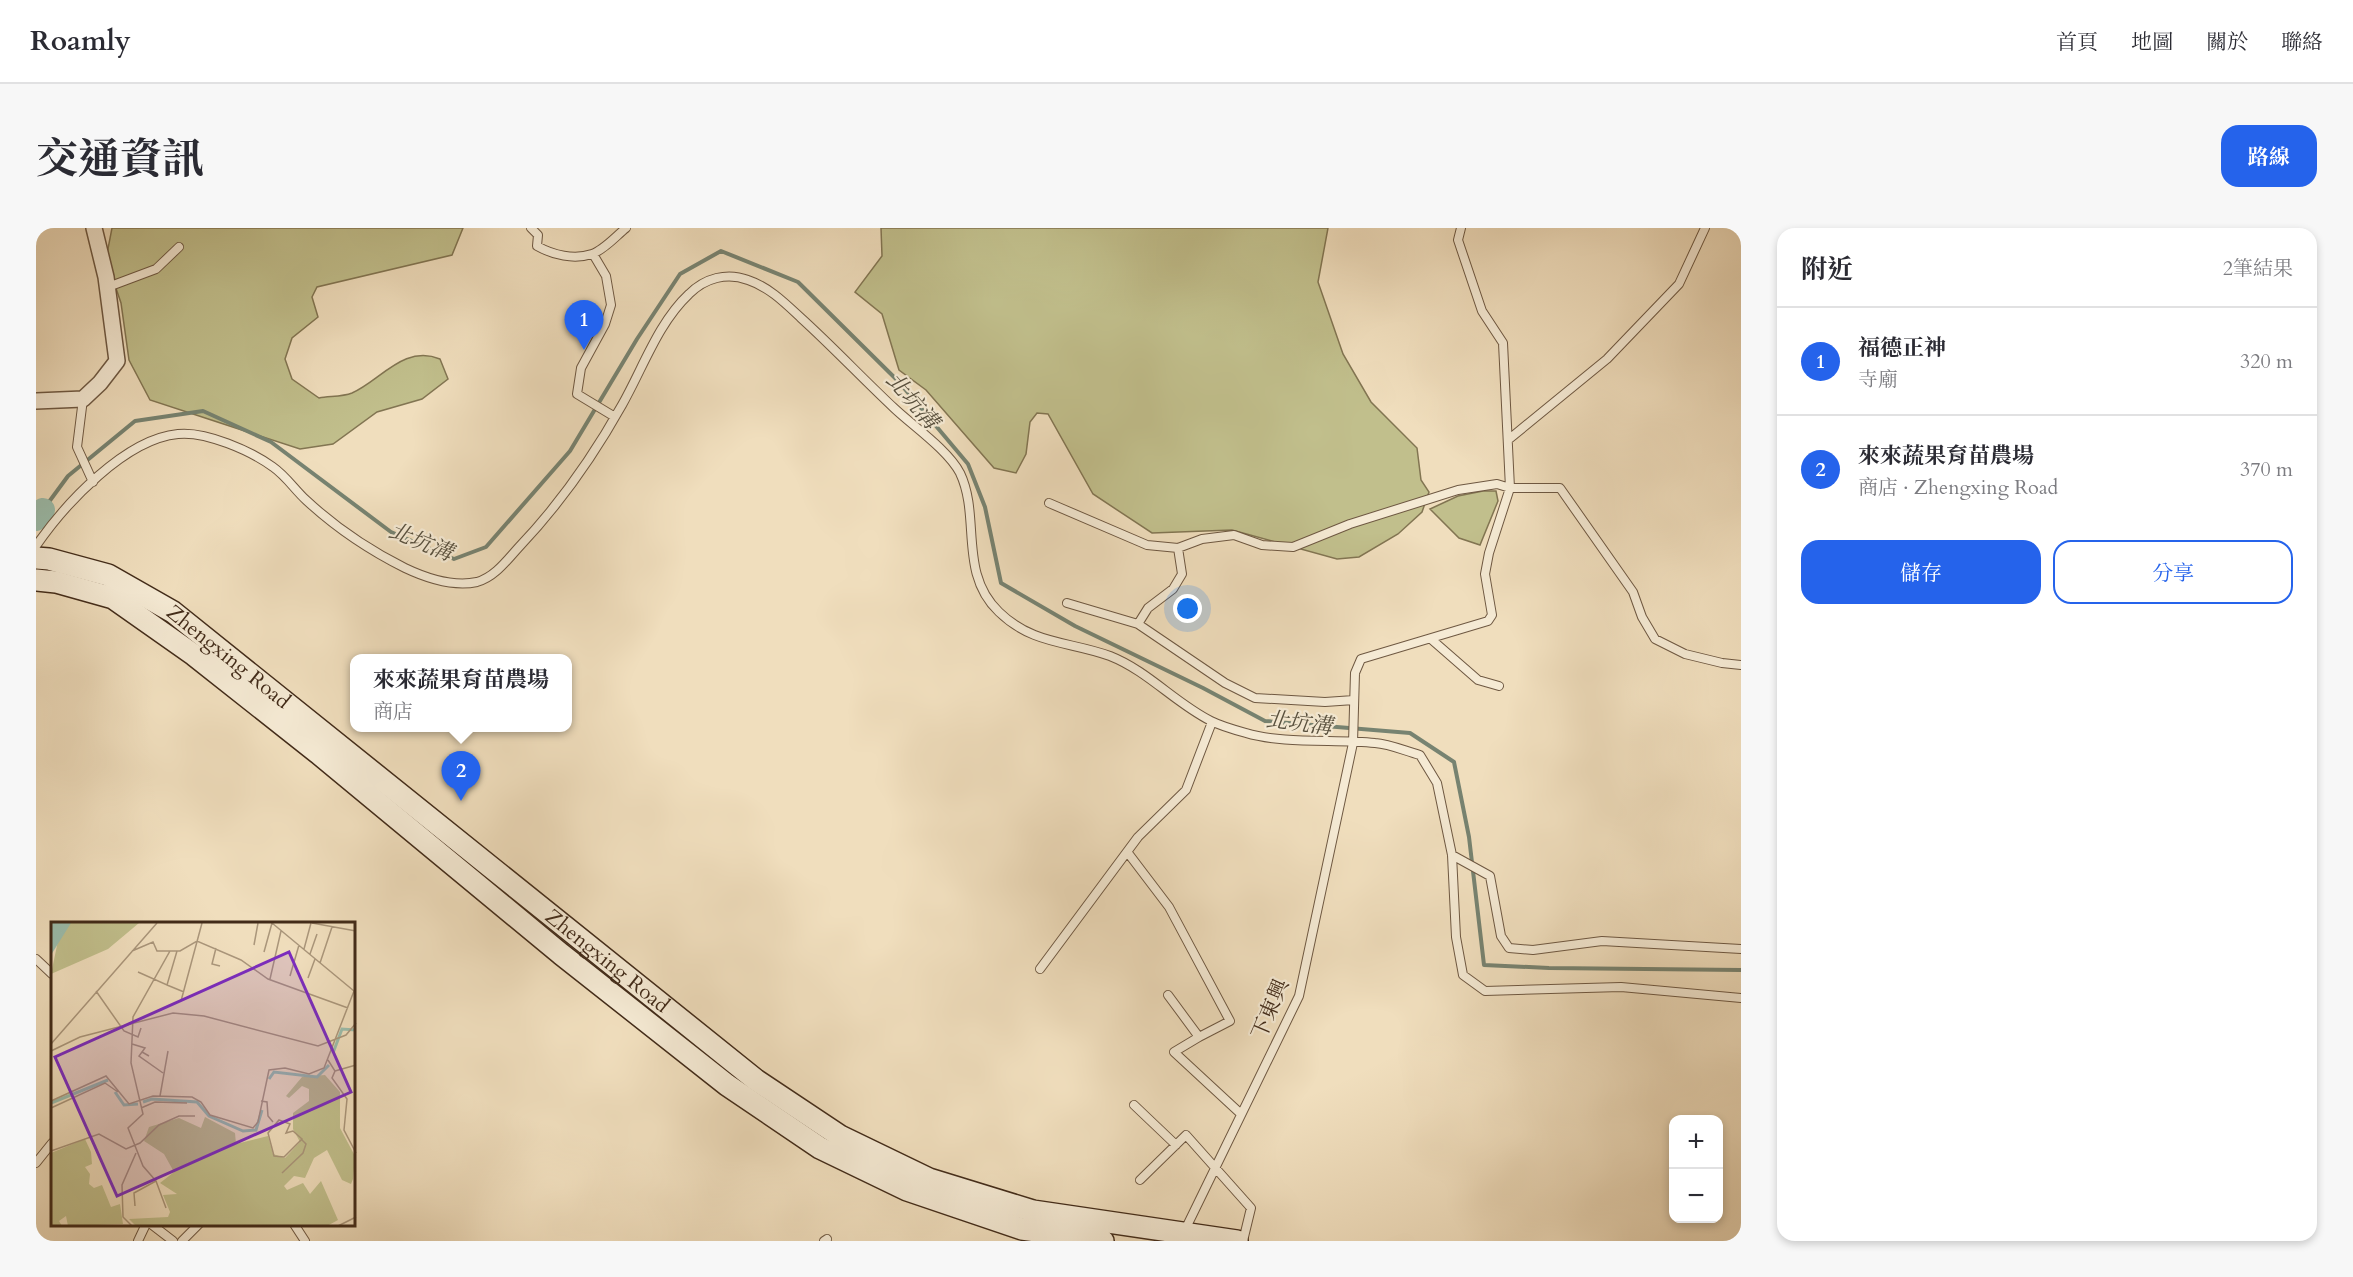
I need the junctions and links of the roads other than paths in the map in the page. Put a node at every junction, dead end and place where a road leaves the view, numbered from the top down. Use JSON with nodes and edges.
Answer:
{"nodes":[{"id":1,"x":94,"y":228,"type":"edge"},
{"id":2,"x":531,"y":228,"type":"edge"},
{"id":3,"x":626,"y":228,"type":"edge"},
{"id":4,"x":1461,"y":228,"type":"edge"},
{"id":5,"x":1705,"y":228,"type":"edge"},
{"id":6,"x":179,"y":247,"type":"dead end"},
{"id":7,"x":593,"y":254,"type":"junction"},
{"id":8,"x":108,"y":287,"type":"junction"},
{"id":9,"x":92,"y":391,"type":"junction"},
{"id":10,"x":36,"y":401,"type":"edge"},
{"id":11,"x":615,"y":416,"type":"junction"},
{"id":12,"x":1508,"y":440,"type":"junction"},
{"id":13,"x":93,"y":482,"type":"junction"},
{"id":14,"x":1510,"y":488,"type":"junction"},
{"id":15,"x":1048,"y":503,"type":"dead end"},
{"id":16,"x":36,"y":546,"type":"edge"},
{"id":17,"x":1178,"y":549,"type":"junction"},
{"id":18,"x":36,"y":558,"type":"edge"},
{"id":19,"x":36,"y":580,"type":"edge"},
{"id":20,"x":1067,"y":603,"type":"dead end"},
{"id":21,"x":1138,"y":624,"type":"junction"},
{"id":22,"x":1431,"y":639,"type":"junction"},
{"id":23,"x":1741,"y":665,"type":"edge"},
{"id":24,"x":1498,"y":686,"type":"dead end"},
{"id":25,"x":1354,"y":700,"type":"junction"},
{"id":26,"x":1212,"y":722,"type":"junction"},
{"id":27,"x":1353,"y":741,"type":"junction"},
{"id":28,"x":1128,"y":853,"type":"junction"},
{"id":29,"x":1452,"y":855,"type":"junction"},
{"id":30,"x":1741,"y":949,"type":"edge"},
{"id":31,"x":36,"y":959,"type":"edge"},
{"id":32,"x":1040,"y":969,"type":"dead end"},
{"id":33,"x":51,"y":973,"type":"edge"},
{"id":34,"x":1168,"y":995,"type":"dead end"},
{"id":35,"x":1741,"y":998,"type":"edge"},
{"id":36,"x":1199,"y":1037,"type":"junction"},
{"id":37,"x":1134,"y":1105,"type":"dead end"},
{"id":38,"x":1241,"y":1114,"type":"junction"},
{"id":39,"x":51,"y":1144,"type":"edge"},
{"id":40,"x":1176,"y":1145,"type":"junction"},
{"id":41,"x":36,"y":1163,"type":"edge"},
{"id":42,"x":1214,"y":1168,"type":"junction"},
{"id":43,"x":1140,"y":1180,"type":"dead end"},
{"id":44,"x":145,"y":1226,"type":"edge"},
{"id":45,"x":154,"y":1226,"type":"edge"},
{"id":46,"x":197,"y":1226,"type":"edge"},
{"id":47,"x":295,"y":1226,"type":"edge"},
{"id":48,"x":1181,"y":1238,"type":"edge"},
{"id":49,"x":138,"y":1241,"type":"edge"},
{"id":50,"x":173,"y":1241,"type":"edge"},
{"id":51,"x":182,"y":1241,"type":"edge"},
{"id":52,"x":304,"y":1241,"type":"edge"},
{"id":53,"x":1104,"y":1241,"type":"edge"},
{"id":54,"x":1237,"y":1241,"type":"edge"},
{"id":55,"x":1243,"y":1241,"type":"edge"}],
"edges":[{"from":1,"to":8,"type":"street"},
{"from":2,"to":7,"type":"lane"},
{"from":3,"to":7,"type":"lane"},
{"from":4,"to":12,"type":"lane"},
{"from":5,"to":12,"type":"lane"},
{"from":6,"to":8,"type":"lane"},
{"from":7,"to":11,"type":"lane"},
{"from":8,"to":9,"type":"street"},
{"from":9,"to":10,"type":"street"},
{"from":9,"to":13,"type":"lane"},
{"from":11,"to":13,"type":"lane"},
{"from":11,"to":26,"type":"lane"},
{"from":12,"to":14,"type":"lane"},
{"from":13,"to":16,"type":"lane"},
{"from":14,"to":17,"type":"lane"},
{"from":14,"to":22,"type":"lane"},
{"from":14,"to":23,"type":"lane"},
{"from":15,"to":17,"type":"lane"},
{"from":17,"to":21,"type":"lane"},
{"from":18,"to":48,"type":"main road","name":"Zhengxing Road"},
{"from":19,"to":53,"type":"main road","name":"Zhengxing Road"},
{"from":20,"to":21,"type":"lane"},
{"from":21,"to":25,"type":"lane"},
{"from":22,"to":24,"type":"lane"},
{"from":22,"to":25,"type":"lane","name":"下東興"},
{"from":25,"to":27,"type":"lane","name":"下東興"},
{"from":26,"to":27,"type":"lane"},
{"from":26,"to":28,"type":"lane"},
{"from":27,"to":29,"type":"lane"},
{"from":27,"to":38,"type":"lane","name":"下東興"},
{"from":28,"to":32,"type":"lane"},
{"from":28,"to":36,"type":"lane"},
{"from":29,"to":30,"type":"lane"},
{"from":29,"to":35,"type":"lane"},
{"from":31,"to":33,"type":"lane"},
{"from":34,"to":36,"type":"lane"},
{"from":36,"to":38,"type":"lane"},
{"from":37,"to":40,"type":"lane"},
{"from":38,"to":42,"type":"lane","name":"下東興"},
{"from":39,"to":41,"type":"lane"},
{"from":40,"to":42,"type":"lane"},
{"from":40,"to":43,"type":"lane"},
{"from":42,"to":48,"type":"lane","name":"下東興"},
{"from":42,"to":55,"type":"lane"},
{"from":44,"to":49,"type":"lane"},
{"from":45,"to":50,"type":"lane"},
{"from":46,"to":51,"type":"lane"},
{"from":47,"to":52,"type":"lane"},
{"from":48,"to":54,"type":"main road","name":"Zhengxing Road"}]}
